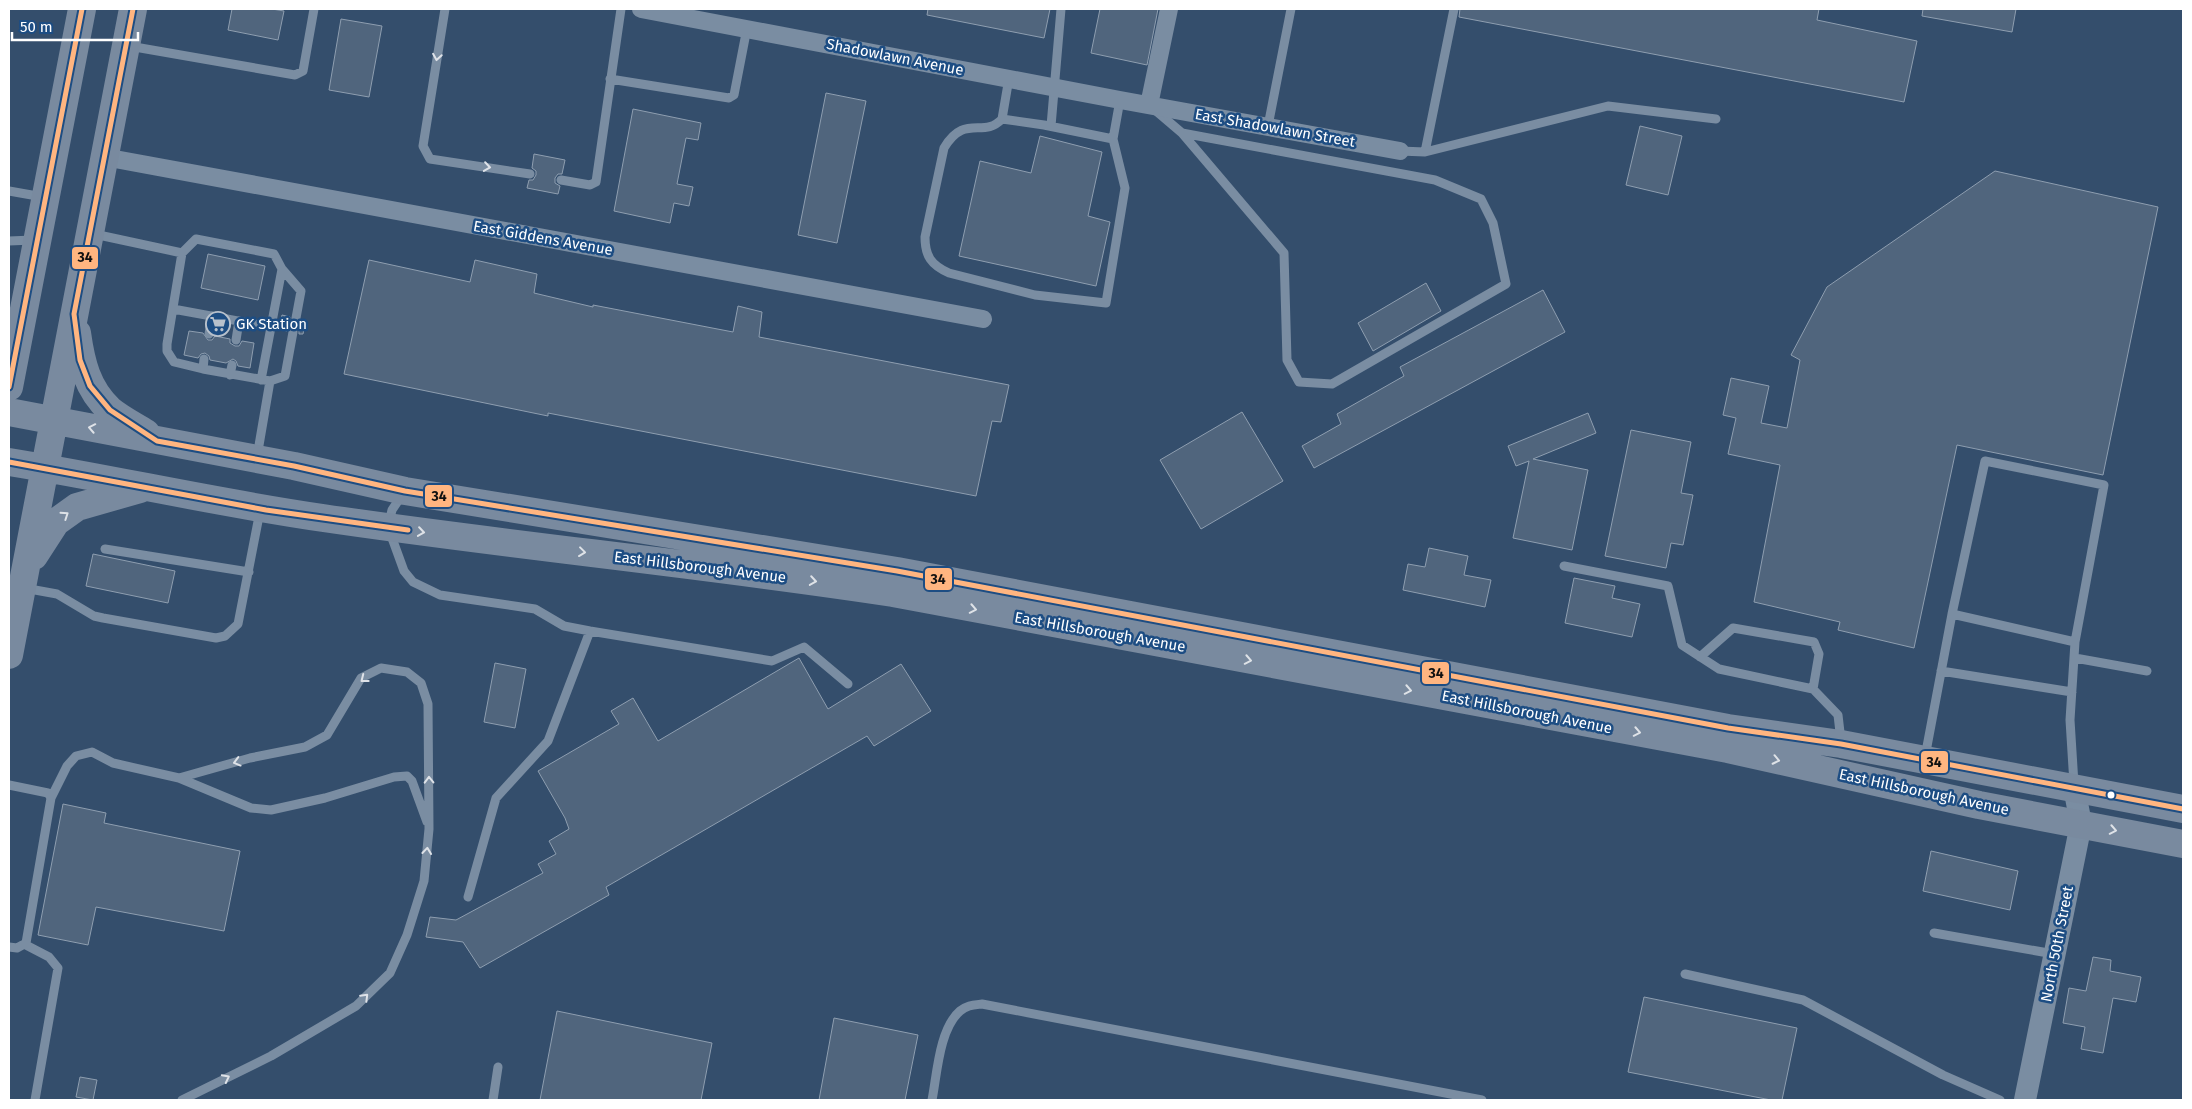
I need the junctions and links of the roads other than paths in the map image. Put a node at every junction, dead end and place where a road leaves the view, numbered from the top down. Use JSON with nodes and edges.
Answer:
{"nodes":[{"id":1,"x":82,"y":9,"type":"edge"},
{"id":2,"x":133,"y":9,"type":"edge"},
{"id":3,"x":314,"y":9,"type":"edge"},
{"id":4,"x":445,"y":9,"type":"edge"},
{"id":5,"x":620,"y":9,"type":"edge"},
{"id":6,"x":641,"y":9,"type":"edge"},
{"id":7,"x":1061,"y":9,"type":"edge"},
{"id":8,"x":1169,"y":9,"type":"edge"},
{"id":9,"x":1291,"y":9,"type":"edge"},
{"id":10,"x":1454,"y":9,"type":"edge"},
{"id":11,"x":747,"y":28,"type":"junction"},
{"id":12,"x":126,"y":45,"type":"junction"},
{"id":13,"x":610,"y":78,"type":"junction"},
{"id":14,"x":1009,"y":78,"type":"junction"},
{"id":15,"x":1055,"y":87,"type":"junction"},
{"id":16,"x":1120,"y":100,"type":"junction"},
{"id":17,"x":1149,"y":105,"type":"junction"},
{"id":18,"x":1002,"y":119,"type":"junction"},
{"id":19,"x":1716,"y":119,"type":"dead end"},
{"id":20,"x":1052,"y":126,"type":"junction"},
{"id":21,"x":1268,"y":126,"type":"junction"},
{"id":22,"x":1182,"y":132,"type":"junction"},
{"id":23,"x":1113,"y":139,"type":"junction"},
{"id":24,"x":1400,"y":150,"type":"joint"},
{"id":25,"x":1425,"y":152,"type":"junction"},
{"id":26,"x":104,"y":157,"type":"junction"},
{"id":27,"x":530,"y":174,"type":"dead end"},
{"id":28,"x":561,"y":180,"type":"dead end"},
{"id":29,"x":9,"y":191,"type":"edge"},
{"id":30,"x":45,"y":198,"type":"junction"},
{"id":31,"x":90,"y":232,"type":"junction"},
{"id":32,"x":37,"y":240,"type":"junction"},
{"id":33,"x":9,"y":241,"type":"edge"},
{"id":34,"x":182,"y":253,"type":"junction"},
{"id":35,"x":282,"y":269,"type":"junction"},
{"id":36,"x":173,"y":308,"type":"junction"},
{"id":37,"x":74,"y":314,"type":"junction"},
{"id":38,"x":18,"y":316,"type":"edge"},
{"id":39,"x":212,"y":316,"type":"junction"},
{"id":40,"x":296,"y":318,"type":"dead end"},
{"id":41,"x":983,"y":319,"type":"dead end"},
{"id":42,"x":239,"y":321,"type":"junction"},
{"id":43,"x":271,"y":327,"type":"junction"},
{"id":44,"x":293,"y":332,"type":"dead end"},
{"id":45,"x":209,"y":334,"type":"dead end"},
{"id":46,"x":236,"y":340,"type":"dead end"},
{"id":47,"x":204,"y":359,"type":"dead end"},
{"id":48,"x":232,"y":365,"type":"dead end"},
{"id":49,"x":203,"y":369,"type":"junction"},
{"id":50,"x":230,"y":375,"type":"junction"},
{"id":51,"x":266,"y":381,"type":"junction"},
{"id":52,"x":9,"y":386,"type":"edge"},
{"id":53,"x":9,"y":412,"type":"edge"},
{"id":54,"x":54,"y":421,"type":"junction"},
{"id":55,"x":158,"y":441,"type":"junction"},
{"id":56,"x":256,"y":459,"type":"junction"},
{"id":57,"x":9,"y":462,"type":"edge"},
{"id":58,"x":45,"y":468,"type":"junction"},
{"id":59,"x":146,"y":487,"type":"junction"},
{"id":60,"x":406,"y":491,"type":"junction"},
{"id":61,"x":261,"y":509,"type":"junction"},
{"id":62,"x":388,"y":528,"type":"junction"},
{"id":63,"x":105,"y":549,"type":"dead end"},
{"id":64,"x":1564,"y":566,"type":"dead end"},
{"id":65,"x":249,"y":572,"type":"junction"},
{"id":66,"x":24,"y":578,"type":"junction"},
{"id":67,"x":1952,"y":614,"type":"junction"},
{"id":68,"x":590,"y":631,"type":"junction"},
{"id":69,"x":2075,"y":642,"type":"junction"},
{"id":70,"x":9,"y":655,"type":"edge"},
{"id":71,"x":1700,"y":657,"type":"junction"},
{"id":72,"x":2075,"y":658,"type":"junction"},
{"id":73,"x":1941,"y":671,"type":"junction"},
{"id":74,"x":2147,"y":671,"type":"dead end"},
{"id":75,"x":848,"y":684,"type":"dead end"},
{"id":76,"x":1813,"y":689,"type":"junction"},
{"id":77,"x":2072,"y":692,"type":"junction"},
{"id":78,"x":1841,"y":744,"type":"junction"},
{"id":79,"x":1924,"y":760,"type":"junction"},
{"id":80,"x":179,"y":778,"type":"junction"},
{"id":81,"x":9,"y":785,"type":"edge"},
{"id":82,"x":2074,"y":787,"type":"junction"},
{"id":83,"x":51,"y":798,"type":"junction"},
{"id":84,"x":2183,"y":809,"type":"edge"},
{"id":85,"x":2081,"y":824,"type":"junction"},
{"id":86,"x":430,"y":829,"type":"junction"},
{"id":87,"x":2183,"y":844,"type":"edge"},
{"id":88,"x":468,"y":897,"type":"dead end"},
{"id":89,"x":1934,"y":934,"type":"dead end"},
{"id":90,"x":24,"y":944,"type":"junction"},
{"id":91,"x":9,"y":947,"type":"edge"},
{"id":92,"x":2055,"y":954,"type":"junction"},
{"id":93,"x":1685,"y":974,"type":"dead end"},
{"id":94,"x":498,"y":1067,"type":"dead end"},
{"id":95,"x":36,"y":1100,"type":"edge"},
{"id":96,"x":182,"y":1100,"type":"edge"},
{"id":97,"x":493,"y":1100,"type":"edge"},
{"id":98,"x":932,"y":1100,"type":"edge"},
{"id":99,"x":1482,"y":1100,"type":"edge"},
{"id":100,"x":2000,"y":1100,"type":"edge"},
{"id":101,"x":2025,"y":1100,"type":"edge"}],
"edges":[{"from":1,"to":30,"type":"main road"},
{"from":2,"to":12,"type":"main road"},
{"from":3,"to":12,"type":"lane"},
{"from":4,"to":27,"type":"lane","one_way":true},
{"from":5,"to":13,"type":"lane"},
{"from":6,"to":11,"type":"street","name":"Shadowlawn Avenue"},
{"from":7,"to":15,"type":"lane"},
{"from":8,"to":17,"type":"street"},
{"from":9,"to":21,"type":"lane"},
{"from":10,"to":25,"type":"lane"},
{"from":11,"to":13,"type":"lane"},
{"from":11,"to":14,"type":"street","name":"Shadowlawn Avenue"},
{"from":12,"to":26,"type":"main road"},
{"from":13,"to":28,"type":"lane"},
{"from":14,"to":15,"type":"street","name":"Shadowlawn Avenue"},
{"from":14,"to":18,"type":"lane"},
{"from":15,"to":16,"type":"street","name":"Shadowlawn Avenue"},
{"from":15,"to":20,"type":"lane"},
{"from":16,"to":17,"type":"street","name":"Shadowlawn Avenue"},
{"from":16,"to":23,"type":"lane"},
{"from":17,"to":21,"type":"street","name":"East Shadowlawn Street"},
{"from":17,"to":22,"type":"lane"},
{"from":18,"to":20,"type":"lane"},
{"from":18,"to":23,"type":"lane"},
{"from":19,"to":25,"type":"lane"},
{"from":20,"to":23,"type":"lane"},
{"from":21,"to":24,"type":"street","name":"East Shadowlawn Street"},
{"from":22,"to":22,"type":"lane"},
{"from":24,"to":25,"type":"lane"},
{"from":26,"to":31,"type":"main road"},
{"from":26,"to":41,"type":"street","name":"East Giddens Avenue"},
{"from":29,"to":30,"type":"lane"},
{"from":30,"to":32,"type":"main road"},
{"from":31,"to":34,"type":"lane"},
{"from":31,"to":37,"type":"main road"},
{"from":32,"to":33,"type":"lane"},
{"from":32,"to":38,"type":"main road"},
{"from":34,"to":35,"type":"lane"},
{"from":34,"to":36,"type":"lane"},
{"from":35,"to":40,"type":"lane"},
{"from":35,"to":43,"type":"lane"},
{"from":36,"to":39,"type":"lane"},
{"from":36,"to":49,"type":"lane"},
{"from":37,"to":54,"type":"main road"},
{"from":37,"to":55,"type":"main road"},
{"from":38,"to":52,"type":"main road"},
{"from":39,"to":42,"type":"lane"},
{"from":39,"to":45,"type":"lane"},
{"from":42,"to":43,"type":"lane"},
{"from":42,"to":46,"type":"lane"},
{"from":43,"to":51,"type":"lane"},
{"from":44,"to":51,"type":"lane"},
{"from":47,"to":49,"type":"lane"},
{"from":48,"to":50,"type":"lane"},
{"from":49,"to":50,"type":"lane"},
{"from":50,"to":51,"type":"lane"},
{"from":51,"to":56,"type":"lane"},
{"from":53,"to":54,"type":"main road","name":"East Hillsborough Avenue"},
{"from":55,"to":54,"type":"main road","name":"East Hillsborough Avenue","one_way":true},
{"from":54,"to":58,"type":"main road"},
{"from":55,"to":56,"type":"main road","name":"East Hillsborough Avenue"},
{"from":56,"to":60,"type":"main road","name":"East Hillsborough Avenue"},
{"from":57,"to":58,"type":"main road","name":"East Hillsborough Avenue"},
{"from":58,"to":59,"type":"main road","name":"East Hillsborough Avenue"},
{"from":58,"to":66,"type":"main road"},
{"from":59,"to":61,"type":"main road","name":"East Hillsborough Avenue"},
{"from":66,"to":59,"type":"main road","one_way":true},
{"from":60,"to":62,"type":"lane"},
{"from":60,"to":78,"type":"main road","name":"East Hillsborough Avenue"},
{"from":61,"to":62,"type":"main road","name":"East Hillsborough Avenue"},
{"from":61,"to":65,"type":"lane"},
{"from":62,"to":68,"type":"lane"},
{"from":62,"to":85,"type":"main road","name":"East Hillsborough Avenue","one_way":true},
{"from":63,"to":65,"type":"lane"},
{"from":64,"to":71,"type":"lane"},
{"from":65,"to":66,"type":"lane"},
{"from":66,"to":70,"type":"main road"},
{"from":67,"to":69,"type":"lane"},
{"from":67,"to":69,"type":"lane"},
{"from":67,"to":73,"type":"lane"},
{"from":68,"to":75,"type":"lane"},
{"from":68,"to":88,"type":"lane"},
{"from":69,"to":72,"type":"lane"},
{"from":71,"to":76,"type":"lane"},
{"from":71,"to":76,"type":"lane"},
{"from":72,"to":74,"type":"lane"},
{"from":72,"to":77,"type":"lane"},
{"from":73,"to":77,"type":"lane"},
{"from":73,"to":79,"type":"lane"},
{"from":76,"to":78,"type":"lane"},
{"from":77,"to":82,"type":"lane"},
{"from":78,"to":79,"type":"main road","name":"East Hillsborough Avenue"},
{"from":79,"to":82,"type":"main road","name":"East Hillsborough Avenue"},
{"from":80,"to":83,"type":"lane"},
{"from":80,"to":86,"type":"lane"},
{"from":86,"to":80,"type":"lane","one_way":true},
{"from":81,"to":83,"type":"lane"},
{"from":82,"to":84,"type":"main road","name":"East Hillsborough Avenue"},
{"from":82,"to":85,"type":"street","name":"North 50th Street"},
{"from":83,"to":90,"type":"lane"},
{"from":85,"to":87,"type":"main road","name":"East Hillsborough Avenue","one_way":true},
{"from":85,"to":92,"type":"street","name":"North 50th Street"},
{"from":96,"to":86,"type":"lane","one_way":true},
{"from":89,"to":92,"type":"lane"},
{"from":90,"to":91,"type":"lane"},
{"from":90,"to":95,"type":"lane"},
{"from":92,"to":101,"type":"street","name":"North 50th Street"},
{"from":93,"to":100,"type":"lane"},
{"from":94,"to":97,"type":"lane"},
{"from":98,"to":99,"type":"lane"}]}
